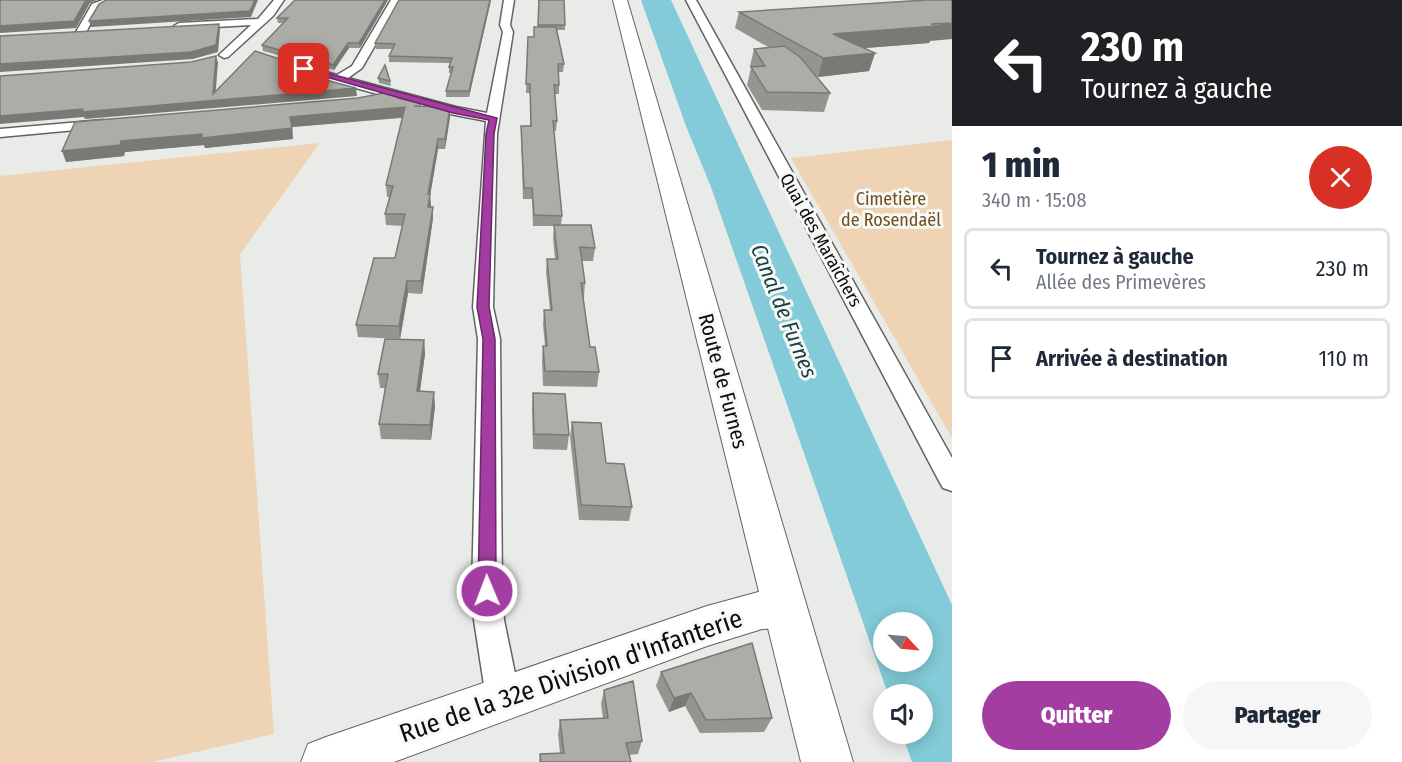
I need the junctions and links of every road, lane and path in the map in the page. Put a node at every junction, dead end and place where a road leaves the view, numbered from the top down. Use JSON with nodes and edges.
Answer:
{"nodes":[{"id":1,"x":111,"y":0,"type":"edge"},
{"id":2,"x":279,"y":0,"type":"edge"},
{"id":3,"x":396,"y":0,"type":"edge"},
{"id":4,"x":509,"y":0,"type":"edge"},
{"id":5,"x":620,"y":0,"type":"edge"},
{"id":6,"x":691,"y":0,"type":"edge"},
{"id":7,"x":262,"y":22,"type":"junction"},
{"id":8,"x":171,"y":27,"type":"edge"},
{"id":9,"x":69,"y":33,"type":"edge"},
{"id":10,"x":248,"y":36,"type":"junction"},
{"id":11,"x":282,"y":63,"type":"edge"},
{"id":12,"x":338,"y":79,"type":"junction"},
{"id":13,"x":393,"y":94,"type":"junction"},
{"id":14,"x":370,"y":101,"type":"edge"},
{"id":15,"x":493,"y":118,"type":"junction"},
{"id":16,"x":120,"y":123,"type":"edge"},
{"id":17,"x":0,"y":132,"type":"edge"},
{"id":18,"x":952,"y":481,"type":"edge"},
{"id":19,"x":785,"y":609,"type":"junction"},
{"id":20,"x":503,"y":698,"type":"junction"},
{"id":21,"x":326,"y":762,"type":"edge"},
{"id":22,"x":827,"y":762,"type":"edge"}],
"edges":[{"from":1,"to":9,"type":"street"},
{"from":2,"to":7,"type":"street"},
{"from":3,"to":12,"type":"street"},
{"from":4,"to":15,"type":"street"},
{"from":5,"to":19,"type":"main road","name":"Route de Furnes"},
{"from":6,"to":18,"type":"street","name":"Quai des Maraîchers"},
{"from":7,"to":8,"type":"street"},
{"from":7,"to":10,"type":"street"},
{"from":10,"to":10,"type":"street"},
{"from":11,"to":12,"type":"street"},
{"from":12,"to":13,"type":"street"},
{"from":13,"to":14,"type":"street"},
{"from":13,"to":15,"type":"street"},
{"from":15,"to":20,"type":"street"},
{"from":16,"to":17,"type":"street"},
{"from":19,"to":20,"type":"main road","name":"Rue de la 32e Division d'Infanterie"},
{"from":19,"to":22,"type":"main road","name":"Route de Furnes"},
{"from":20,"to":21,"type":"main road","name":"Rue de la 32e Division d'Infanterie"}]}
